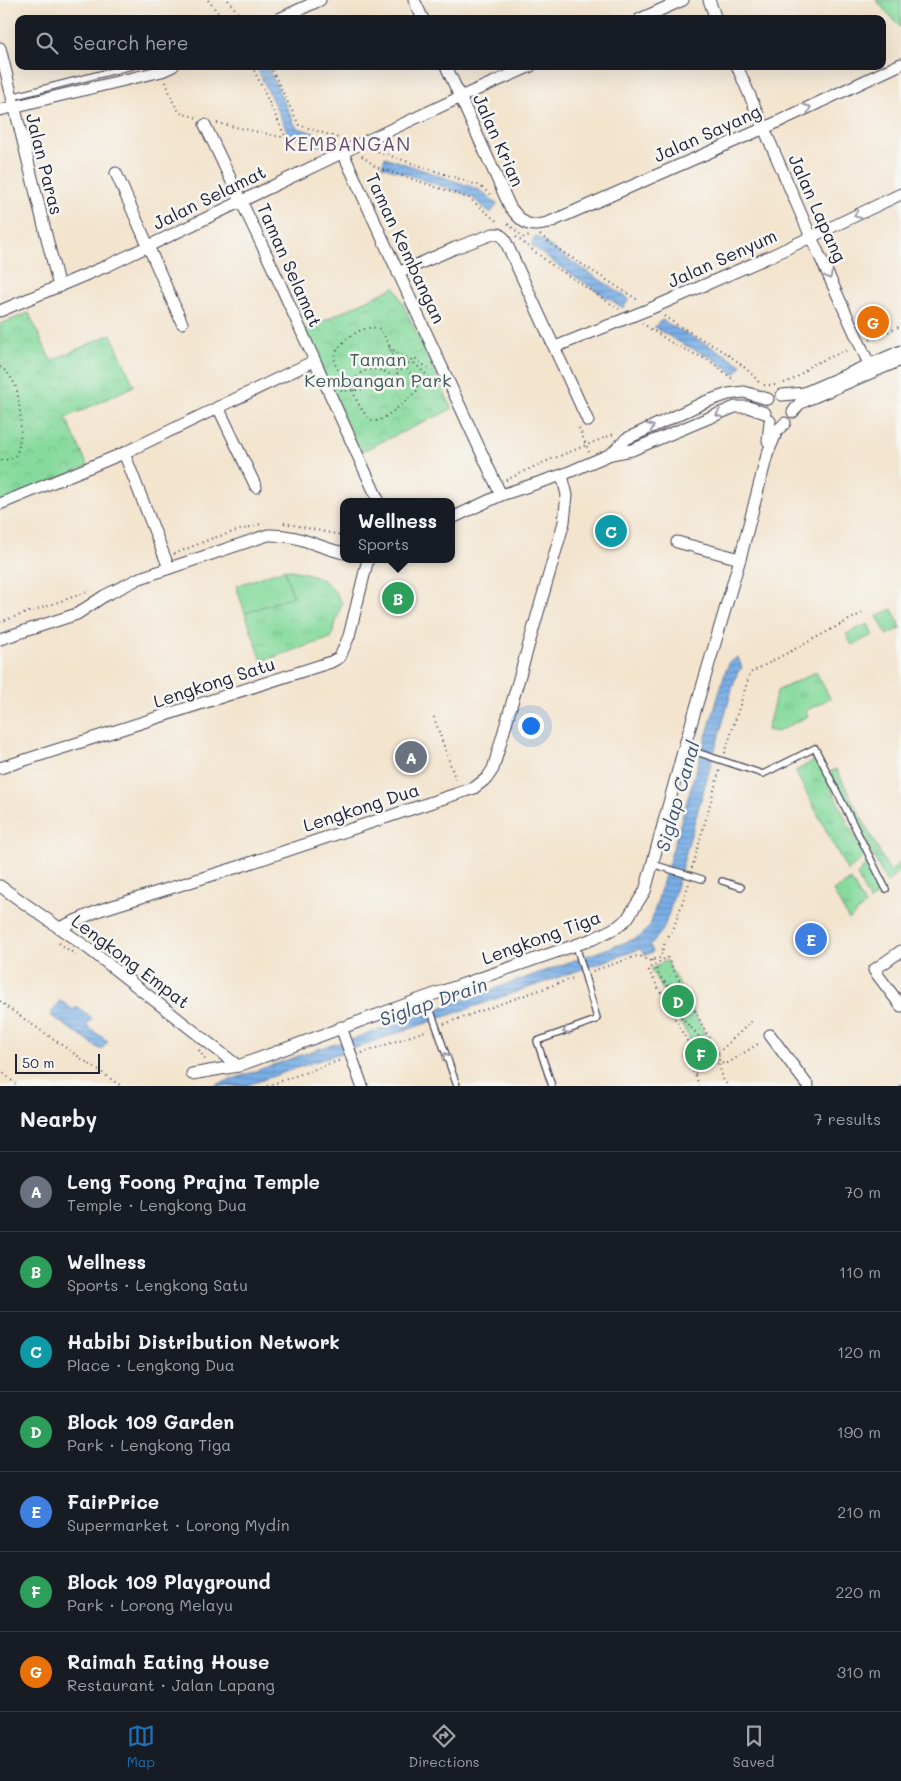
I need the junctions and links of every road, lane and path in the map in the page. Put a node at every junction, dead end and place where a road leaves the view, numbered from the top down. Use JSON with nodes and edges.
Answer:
{"nodes":[{"id":1,"x":208,"y":0,"type":"edge"},
{"id":2,"x":228,"y":0,"type":"edge"},
{"id":3,"x":320,"y":0,"type":"edge"},
{"id":4,"x":414,"y":0,"type":"edge"},
{"id":5,"x":683,"y":0,"type":"edge"},
{"id":6,"x":708,"y":0,"type":"edge"},
{"id":7,"x":220,"y":15,"type":"edge"},
{"id":8,"x":240,"y":15,"type":"edge"},
{"id":9,"x":288,"y":15,"type":"edge"},
{"id":10,"x":421,"y":15,"type":"edge"},
{"id":11,"x":649,"y":15,"type":"edge"},
{"id":12,"x":714,"y":15,"type":"edge"},
{"id":13,"x":0,"y":48,"type":"edge"},
{"id":14,"x":901,"y":64,"type":"edge"},
{"id":15,"x":119,"y":70,"type":"edge"},
{"id":16,"x":156,"y":70,"type":"edge"},
{"id":17,"x":254,"y":70,"type":"edge"},
{"id":18,"x":448,"y":70,"type":"edge"},
{"id":19,"x":522,"y":70,"type":"edge"},
{"id":20,"x":739,"y":70,"type":"edge"},
{"id":21,"x":168,"y":87,"type":"dead end"},
{"id":22,"x":460,"y":97,"type":"junction"},
{"id":23,"x":12,"y":102,"type":"junction"},
{"id":24,"x":0,"y":110,"type":"edge"},
{"id":25,"x":207,"y":122,"type":"junction"},
{"id":26,"x":764,"y":128,"type":"junction"},
{"id":27,"x":286,"y":138,"type":"junction"},
{"id":28,"x":358,"y":145,"type":"junction"},
{"id":29,"x":322,"y":150,"type":"dead end"},
{"id":30,"x":343,"y":152,"type":"junction"},
{"id":31,"x":116,"y":173,"type":"dead end"},
{"id":32,"x":901,"y":194,"type":"edge"},
{"id":33,"x":494,"y":198,"type":"dead end"},
{"id":34,"x":242,"y":201,"type":"junction"},
{"id":35,"x":506,"y":218,"type":"dead end"},
{"id":36,"x":525,"y":224,"type":"joint"},
{"id":37,"x":812,"y":237,"type":"junction"},
{"id":38,"x":524,"y":238,"type":"dead end"},
{"id":39,"x":148,"y":246,"type":"junction"},
{"id":40,"x":398,"y":273,"type":"junction"},
{"id":41,"x":59,"y":287,"type":"junction"},
{"id":42,"x":0,"y":311,"type":"edge"},
{"id":43,"x":182,"y":323,"type":"dead end"},
{"id":44,"x":901,"y":326,"type":"edge"},
{"id":45,"x":860,"y":344,"type":"junction"},
{"id":46,"x":390,"y":347,"type":"junction"},
{"id":47,"x":555,"y":347,"type":"junction"},
{"id":48,"x":901,"y":351,"type":"edge"},
{"id":49,"x":411,"y":360,"type":"junction"},
{"id":50,"x":901,"y":360,"type":"edge"},
{"id":51,"x":314,"y":361,"type":"junction"},
{"id":52,"x":869,"y":364,"type":"junction"},
{"id":53,"x":404,"y":366,"type":"junction"},
{"id":54,"x":0,"y":367,"type":"edge"},
{"id":55,"x":432,"y":372,"type":"dead end"},
{"id":56,"x":398,"y":373,"type":"junction"},
{"id":57,"x":393,"y":378,"type":"junction"},
{"id":58,"x":796,"y":378,"type":"dead end"},
{"id":59,"x":736,"y":382,"type":"dead end"},
{"id":60,"x":353,"y":383,"type":"junction"},
{"id":61,"x":727,"y":384,"type":"dead end"},
{"id":62,"x":441,"y":388,"type":"dead end"},
{"id":63,"x":354,"y":391,"type":"junction"},
{"id":64,"x":328,"y":392,"type":"junction"},
{"id":65,"x":782,"y":395,"type":"junction"},
{"id":66,"x":768,"y":399,"type":"junction"},
{"id":67,"x":218,"y":407,"type":"junction"},
{"id":68,"x":793,"y":412,"type":"junction"},
{"id":69,"x":767,"y":417,"type":"junction"},
{"id":70,"x":588,"y":418,"type":"joint"},
{"id":71,"x":785,"y":423,"type":"junction"},
{"id":72,"x":619,"y":432,"type":"dead end"},
{"id":73,"x":586,"y":445,"type":"junction"},
{"id":74,"x":124,"y":453,"type":"junction"},
{"id":75,"x":611,"y":454,"type":"junction"},
{"id":76,"x":767,"y":455,"type":"junction"},
{"id":77,"x":0,"y":460,"type":"edge"},
{"id":78,"x":594,"y":462,"type":"junction"},
{"id":79,"x":562,"y":475,"type":"junction"},
{"id":80,"x":256,"y":487,"type":"dead end"},
{"id":81,"x":499,"y":490,"type":"junction"},
{"id":82,"x":377,"y":498,"type":"edge"},
{"id":83,"x":0,"y":504,"type":"edge"},
{"id":84,"x":455,"y":516,"type":"edge"},
{"id":85,"x":677,"y":542,"type":"dead end"},
{"id":86,"x":340,"y":552,"type":"edge"},
{"id":87,"x":740,"y":559,"type":"junction"},
{"id":88,"x":367,"y":563,"type":"edge"},
{"id":89,"x":169,"y":568,"type":"junction"},
{"id":90,"x":862,"y":613,"type":"dead end"},
{"id":91,"x":0,"y":639,"type":"edge"},
{"id":92,"x":434,"y":717,"type":"dead end"},
{"id":93,"x":684,"y":748,"type":"junction"},
{"id":94,"x":721,"y":759,"type":"junction"},
{"id":95,"x":0,"y":768,"type":"edge"},
{"id":96,"x":460,"y":793,"type":"junction"},
{"id":97,"x":658,"y":866,"type":"junction"},
{"id":98,"x":690,"y":876,"type":"junction"},
{"id":99,"x":702,"y":879,"type":"dead end"},
{"id":100,"x":722,"y":881,"type":"dead end"},
{"id":101,"x":0,"y":886,"type":"edge"},
{"id":102,"x":741,"y":887,"type":"dead end"},
{"id":103,"x":886,"y":889,"type":"dead end"},
{"id":104,"x":59,"y":928,"type":"junction"},
{"id":105,"x":578,"y":950,"type":"junction"},
{"id":106,"x":901,"y":951,"type":"edge"},
{"id":107,"x":652,"y":960,"type":"junction"},
{"id":108,"x":654,"y":964,"type":"junction"},
{"id":109,"x":584,"y":972,"type":"junction"},
{"id":110,"x":426,"y":997,"type":"junction"},
{"id":111,"x":0,"y":1001,"type":"edge"},
{"id":112,"x":901,"y":1006,"type":"edge"},
{"id":113,"x":754,"y":1019,"type":"dead end"},
{"id":114,"x":436,"y":1024,"type":"junction"},
{"id":115,"x":341,"y":1028,"type":"junction"},
{"id":116,"x":767,"y":1038,"type":"joint"},
{"id":117,"x":710,"y":1040,"type":"junction"},
{"id":118,"x":703,"y":1044,"type":"junction"},
{"id":119,"x":692,"y":1050,"type":"junction"},
{"id":120,"x":718,"y":1053,"type":"junction"},
{"id":121,"x":352,"y":1056,"type":"junction"},
{"id":122,"x":719,"y":1063,"type":"junction"},
{"id":123,"x":238,"y":1066,"type":"junction"},
{"id":124,"x":0,"y":1070,"type":"edge"},
{"id":125,"x":192,"y":1074,"type":"dead end"},
{"id":126,"x":695,"y":1074,"type":"junction"},
{"id":127,"x":18,"y":1086,"type":"edge"},
{"id":128,"x":121,"y":1086,"type":"edge"},
{"id":129,"x":267,"y":1086,"type":"edge"},
{"id":130,"x":362,"y":1086,"type":"edge"},
{"id":131,"x":457,"y":1086,"type":"edge"},
{"id":132,"x":552,"y":1086,"type":"edge"},
{"id":133,"x":699,"y":1086,"type":"edge"},
{"id":134,"x":728,"y":1086,"type":"edge"},
{"id":135,"x":808,"y":1086,"type":"edge"}],
"edges":[{"from":1,"to":7,"type":"path"},
{"from":2,"to":8,"type":"path"},
{"from":3,"to":9,"type":"street"},
{"from":4,"to":10,"type":"street"},
{"from":5,"to":11,"type":"street"},
{"from":6,"to":12,"type":"street"},
{"from":13,"to":23,"type":"street","name":"Jalan Paras"},
{"from":26,"to":14,"type":"street","name":"Jalan Sayang","one_way":true},
{"from":15,"to":23,"type":"lane"},
{"from":16,"to":23,"type":"street"},
{"from":17,"to":27,"type":"path"},
{"from":18,"to":22,"type":"street","name":"Jalan Krian"},
{"from":19,"to":22,"type":"street","name":"Jalan Selamat"},
{"from":20,"to":26,"type":"street","name":"Jalan Lapang"},
{"from":21,"to":25,"type":"path"},
{"from":22,"to":28,"type":"street","name":"Jalan Selamat"},
{"from":22,"to":36,"type":"street","name":"Jalan Krian"},
{"from":23,"to":24,"type":"street"},
{"from":23,"to":41,"type":"street","name":"Jalan Paras"},
{"from":25,"to":27,"type":"path"},
{"from":25,"to":34,"type":"street","name":"Taman Selamat"},
{"from":26,"to":36,"type":"street","name":"Jalan Sayang"},
{"from":26,"to":37,"type":"street","name":"Jalan Lapang"},
{"from":27,"to":29,"type":"path"},
{"from":28,"to":30,"type":"street","name":"Jalan Selamat"},
{"from":28,"to":33,"type":"path"},
{"from":30,"to":34,"type":"street","name":"Jalan Selamat"},
{"from":30,"to":40,"type":"street","name":"Taman Kembangan"},
{"from":31,"to":39,"type":"street","name":"Jalan Selamat"},
{"from":32,"to":37,"type":"street","name":"Jalan Senyum","one_way":true},
{"from":34,"to":39,"type":"street","name":"Jalan Selamat"},
{"from":34,"to":51,"type":"street","name":"Taman Selamat"},
{"from":35,"to":38,"type":"path"},
{"from":37,"to":45,"type":"street","name":"Jalan Lapang","one_way":true},
{"from":37,"to":47,"type":"street","name":"Jalan Senyum"},
{"from":39,"to":41,"type":"street","name":"Jalan Selamat"},
{"from":39,"to":43,"type":"street","name":"Jalan Selamat"},
{"from":40,"to":47,"type":"street"},
{"from":40,"to":81,"type":"street","name":"Taman Kembangan"},
{"from":41,"to":42,"type":"street","name":"Jalan Selamat"},
{"from":44,"to":45,"type":"path"},
{"from":45,"to":52,"type":"street","name":"Jalan Lapang"},
{"from":45,"to":58,"type":"path"},
{"from":46,"to":49,"type":"path"},
{"from":46,"to":56,"type":"path"},
{"from":46,"to":60,"type":"path"},
{"from":47,"to":70,"type":"street"},
{"from":48,"to":52,"type":"street"},
{"from":49,"to":53,"type":"path"},
{"from":49,"to":55,"type":"path"},
{"from":49,"to":62,"type":"path"},
{"from":50,"to":68,"type":"street"},
{"from":51,"to":64,"type":"street","name":"Taman Selamat"},
{"from":51,"to":67,"type":"street"},
{"from":52,"to":65,"type":"street"},
{"from":53,"to":56,"type":"path"},
{"from":53,"to":63,"type":"path"},
{"from":54,"to":77,"type":"path"},
{"from":56,"to":57,"type":"path"},
{"from":57,"to":60,"type":"path"},
{"from":57,"to":63,"type":"path"},
{"from":59,"to":61,"type":"path"},
{"from":60,"to":63,"type":"path"},
{"from":63,"to":64,"type":"path"},
{"from":64,"to":82,"type":"street","name":"Taman Selamat"},
{"from":65,"to":66,"type":"street"},
{"from":65,"to":68,"type":"street"},
{"from":66,"to":69,"type":"street"},
{"from":75,"to":66,"type":"street","one_way":true},
{"from":67,"to":74,"type":"street"},
{"from":67,"to":80,"type":"street"},
{"from":68,"to":71,"type":"street"},
{"from":69,"to":71,"type":"street"},
{"from":69,"to":75,"type":"street","one_way":true},
{"from":69,"to":76,"type":"street","name":"Lengkong Tiga"},
{"from":70,"to":73,"type":"path"},
{"from":71,"to":76,"type":"street","name":"Lengkong Tiga"},
{"from":72,"to":73,"type":"path"},
{"from":73,"to":78,"type":"path"},
{"from":73,"to":81,"type":"path"},
{"from":74,"to":83,"type":"street"},
{"from":74,"to":89,"type":"street"},
{"from":75,"to":78,"type":"street"},
{"from":76,"to":87,"type":"street","name":"Lengkong Tiga"},
{"from":78,"to":79,"type":"street"},
{"from":79,"to":81,"type":"street"},
{"from":79,"to":96,"type":"street","name":"Lengkong Dua"},
{"from":81,"to":84,"type":"street"},
{"from":85,"to":87,"type":"street"},
{"from":86,"to":89,"type":"street"},
{"from":87,"to":93,"type":"street","name":"Lengkong Tiga"},
{"from":88,"to":95,"type":"street","name":"Lengkong Satu"},
{"from":89,"to":91,"type":"street"},
{"from":90,"to":94,"type":"path"},
{"from":92,"to":96,"type":"path"},
{"from":93,"to":94,"type":"lane"},
{"from":93,"to":97,"type":"street","name":"Lengkong Tiga"},
{"from":94,"to":98,"type":"path"},
{"from":94,"to":103,"type":"lane"},
{"from":96,"to":104,"type":"street","name":"Lengkong Dua"},
{"from":97,"to":98,"type":"lane"},
{"from":97,"to":105,"type":"street","name":"Lengkong Tiga"},
{"from":98,"to":99,"type":"lane"},
{"from":98,"to":107,"type":"path"},
{"from":100,"to":102,"type":"lane"},
{"from":101,"to":104,"type":"street","name":"Lengkong Empat"},
{"from":104,"to":123,"type":"street","name":"Lengkong Empat"},
{"from":105,"to":109,"type":"lane"},
{"from":105,"to":110,"type":"street","name":"Lengkong Tiga"},
{"from":106,"to":112,"type":"street"},
{"from":107,"to":108,"type":"path"},
{"from":107,"to":109,"type":"path"},
{"from":108,"to":117,"type":"path"},
{"from":108,"to":118,"type":"path"},
{"from":108,"to":119,"type":"path"},
{"from":109,"to":114,"type":"path"},
{"from":109,"to":132,"type":"lane","one_way":true},
{"from":110,"to":114,"type":"lane"},
{"from":110,"to":115,"type":"street","name":"Lengkong Tiga"},
{"from":111,"to":128,"type":"path"},
{"from":113,"to":120,"type":"path"},
{"from":114,"to":121,"type":"path"},
{"from":131,"to":114,"type":"lane","one_way":true},
{"from":115,"to":121,"type":"street"},
{"from":115,"to":123,"type":"street","name":"Lengkong Tiga"},
{"from":116,"to":122,"type":"path"},
{"from":116,"to":135,"type":"street"},
{"from":117,"to":118,"type":"path"},
{"from":117,"to":120,"type":"path"},
{"from":118,"to":119,"type":"path"},
{"from":119,"to":126,"type":"path"},
{"from":120,"to":122,"type":"path"},
{"from":121,"to":129,"type":"path"},
{"from":121,"to":130,"type":"street"},
{"from":122,"to":126,"type":"path"},
{"from":122,"to":134,"type":"path"},
{"from":123,"to":125,"type":"street","name":"Lengkong Tiga"},
{"from":124,"to":127,"type":"path"},
{"from":126,"to":133,"type":"path"}]}
